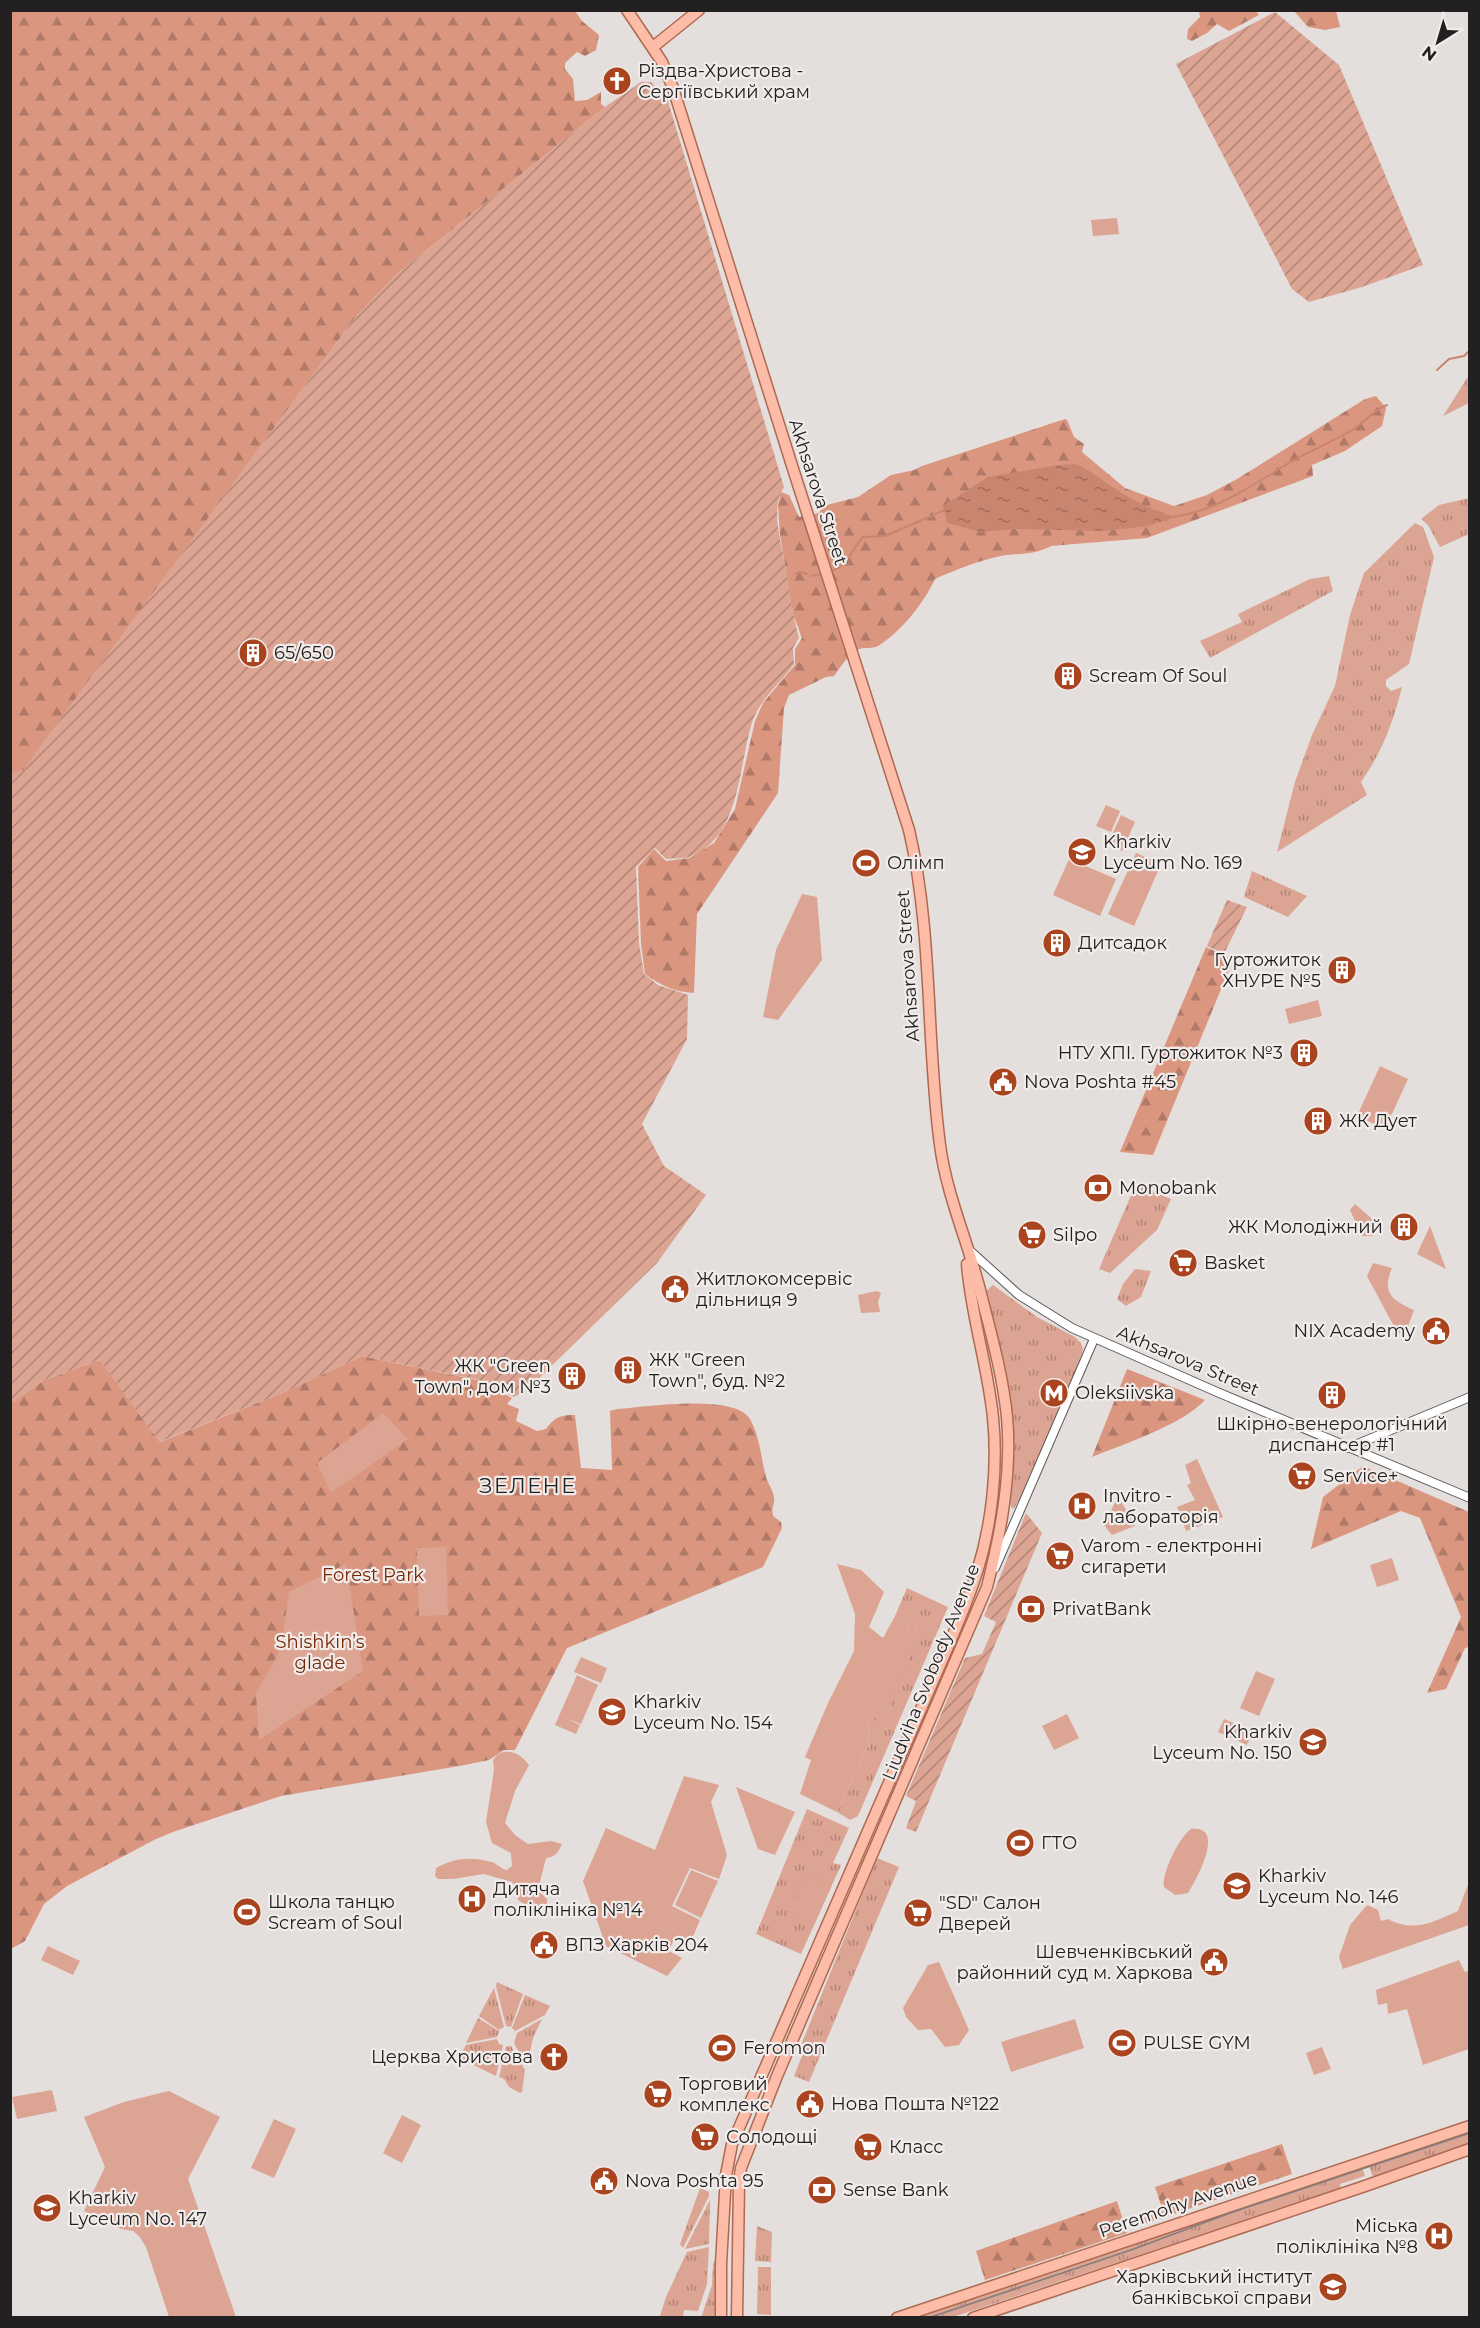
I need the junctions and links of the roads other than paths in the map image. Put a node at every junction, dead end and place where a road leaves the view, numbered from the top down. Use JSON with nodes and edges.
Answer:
{"nodes":[{"id":1,"x":627,"y":10,"type":"edge"},
{"id":2,"x":699,"y":10,"type":"edge"},
{"id":3,"x":653,"y":47,"type":"junction"},
{"id":4,"x":965,"y":1246,"type":"junction"},
{"id":5,"x":1094,"y":1339,"type":"junction"},
{"id":6,"x":1470,"y":1397,"type":"edge"},
{"id":7,"x":1348,"y":1448,"type":"junction"},
{"id":8,"x":1470,"y":1498,"type":"edge"},
{"id":9,"x":987,"y":1587,"type":"junction"},
{"id":10,"x":1470,"y":2126,"type":"edge"},
{"id":11,"x":1470,"y":2149,"type":"edge"},
{"id":12,"x":721,"y":2318,"type":"edge"},
{"id":13,"x":737,"y":2318,"type":"edge"},
{"id":14,"x":897,"y":2318,"type":"edge"},
{"id":15,"x":973,"y":2318,"type":"edge"}],
"edges":[{"from":1,"to":3,"type":"main road","name":"Akhsarova Street"},
{"from":2,"to":3,"type":"main road"},
{"from":3,"to":4,"type":"main road","name":"Akhsarova Street"},
{"from":4,"to":5,"type":"street","name":"Akhsarova Street"},
{"from":4,"to":9,"type":"main road","name":"Liudviha Svobody Avenue"},
{"from":4,"to":12,"type":"main road"},
{"from":5,"to":7,"type":"street","name":"Akhsarova Street"},
{"from":5,"to":9,"type":"street"},
{"from":6,"to":7,"type":"street"},
{"from":7,"to":8,"type":"street","name":"Akhsarova Street"},
{"from":9,"to":13,"type":"main road","name":"Liudviha Svobody Avenue"},
{"from":10,"to":14,"type":"main road","name":"Peremohy Avenue"},
{"from":11,"to":15,"type":"main road"}]}
